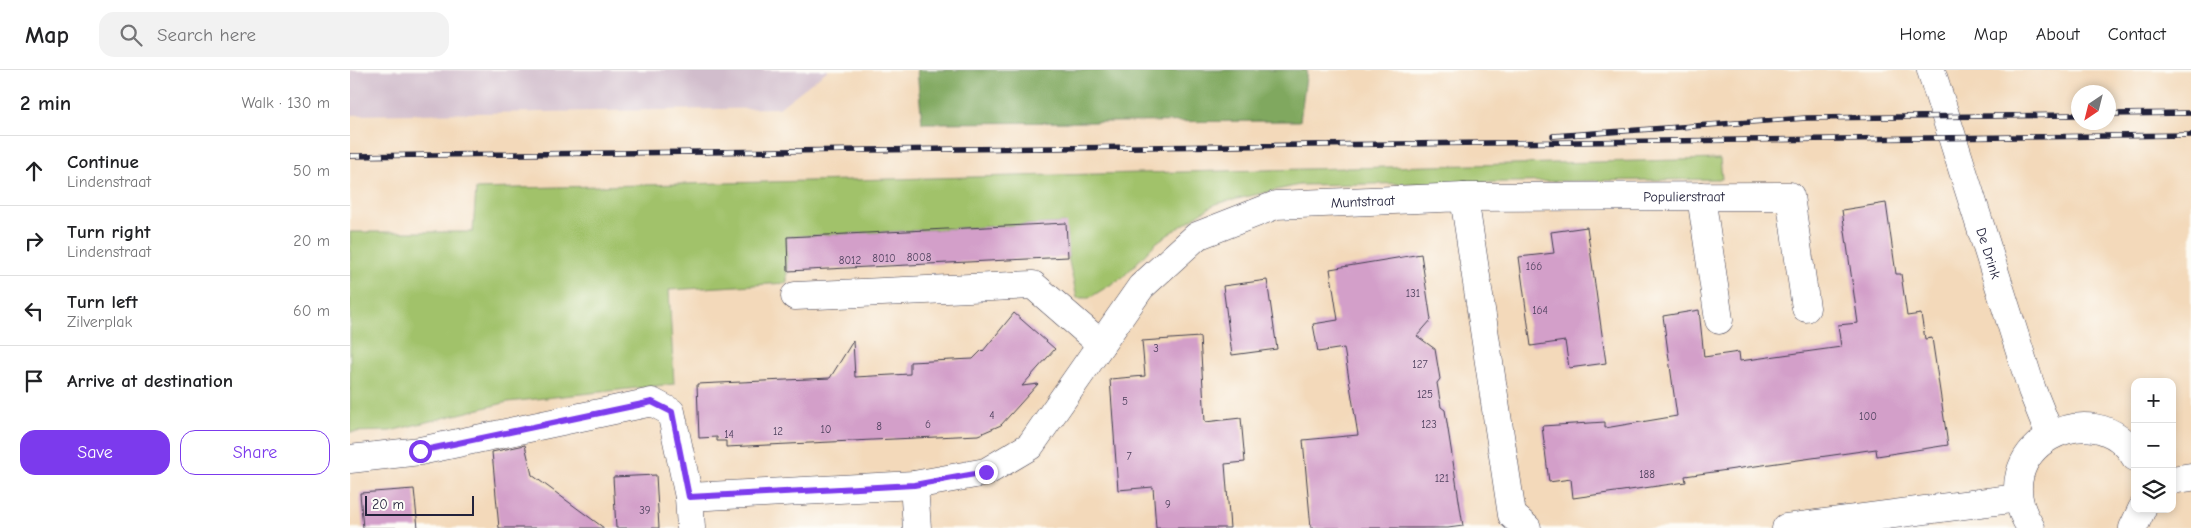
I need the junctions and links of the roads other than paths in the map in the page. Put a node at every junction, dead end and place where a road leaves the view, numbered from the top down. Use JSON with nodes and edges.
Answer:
{"nodes":[{"id":1,"x":1931,"y":70,"type":"edge"},
{"id":2,"x":1701,"y":196,"type":"junction"},
{"id":3,"x":1464,"y":198,"type":"junction"},
{"id":4,"x":795,"y":296,"type":"dead end"},
{"id":5,"x":1806,"y":308,"type":"dead end"},
{"id":6,"x":1719,"y":320,"type":"dead end"},
{"id":7,"x":1101,"y":344,"type":"junction"},
{"id":8,"x":2050,"y":435,"type":"junction"},
{"id":9,"x":2131,"y":452,"type":"edge"},
{"id":10,"x":350,"y":459,"type":"edge"},
{"id":11,"x":2191,"y":477,"type":"edge"},
{"id":12,"x":2176,"y":479,"type":"edge"},
{"id":13,"x":914,"y":485,"type":"junction"},
{"id":14,"x":689,"y":497,"type":"junction"},
{"id":15,"x":2018,"y":498,"type":"junction"},
{"id":16,"x":2140,"y":513,"type":"edge"},
{"id":17,"x":691,"y":528,"type":"edge"},
{"id":18,"x":917,"y":528,"type":"edge"},
{"id":19,"x":1528,"y":528,"type":"edge"},
{"id":20,"x":1786,"y":528,"type":"edge"},
{"id":21,"x":2031,"y":528,"type":"edge"},
{"id":22,"x":2133,"y":528,"type":"edge"}],
"edges":[{"from":1,"to":8,"type":"street","name":"De Drink"},
{"from":2,"to":3,"type":"street","name":"Populierstraat"},
{"from":2,"to":5,"type":"street","name":"Populierstraat"},
{"from":2,"to":6,"type":"street"},
{"from":3,"to":7,"type":"street","name":"Muntstraat"},
{"from":3,"to":19,"type":"street"},
{"from":4,"to":7,"type":"street"},
{"from":7,"to":13,"type":"street","name":"Muntstraat"},
{"from":8,"to":9,"type":"street"},
{"from":8,"to":15,"type":"street"},
{"from":10,"to":14,"type":"street"},
{"from":11,"to":12,"type":"street"},
{"from":13,"to":14,"type":"street"},
{"from":13,"to":18,"type":"street"},
{"from":14,"to":17,"type":"street"},
{"from":15,"to":20,"type":"street"},
{"from":15,"to":21,"type":"street"},
{"from":16,"to":22,"type":"street"}]}
